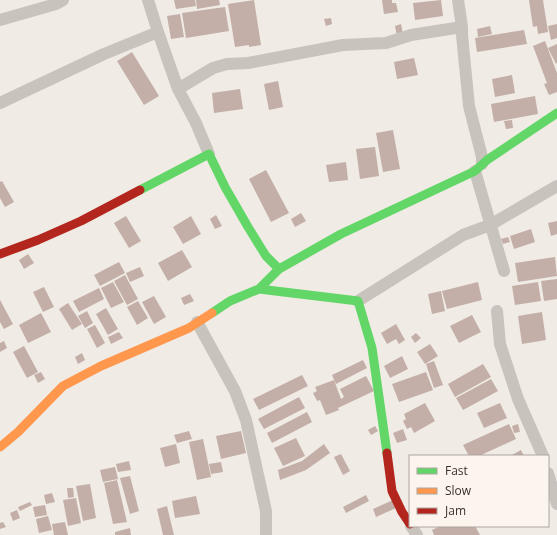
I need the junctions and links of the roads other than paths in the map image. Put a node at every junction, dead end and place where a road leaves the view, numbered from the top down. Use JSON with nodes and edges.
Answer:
{"nodes":[{"id":1,"x":63,"y":0,"type":"edge"},
{"id":2,"x":148,"y":0,"type":"edge"},
{"id":3,"x":458,"y":0,"type":"edge"},
{"id":4,"x":0,"y":20,"type":"edge"},
{"id":5,"x":462,"y":26,"type":"junction"},
{"id":6,"x":158,"y":32,"type":"junction"},
{"id":7,"x":178,"y":90,"type":"junction"},
{"id":8,"x":0,"y":103,"type":"edge"},
{"id":9,"x":557,"y":113,"type":"edge"},
{"id":10,"x":209,"y":154,"type":"junction"},
{"id":11,"x":478,"y":167,"type":"junction"},
{"id":12,"x":557,"y":186,"type":"edge"},
{"id":13,"x":490,"y":225,"type":"junction"},
{"id":14,"x":0,"y":254,"type":"edge"},
{"id":15,"x":279,"y":269,"type":"junction"},
{"id":16,"x":504,"y":271,"type":"dead end"},
{"id":17,"x":259,"y":289,"type":"junction"},
{"id":18,"x":358,"y":300,"type":"junction"},
{"id":19,"x":497,"y":311,"type":"dead end"},
{"id":20,"x":197,"y":322,"type":"junction"},
{"id":21,"x":0,"y":447,"type":"edge"},
{"id":22,"x":543,"y":455,"type":"edge"},
{"id":23,"x":549,"y":476,"type":"edge"},
{"id":24,"x":557,"y":504,"type":"edge"},
{"id":25,"x":409,"y":522,"type":"edge"},
{"id":26,"x":266,"y":535,"type":"edge"}],
"edges":[{"from":1,"to":4,"type":"street"},
{"from":2,"to":6,"type":"street"},
{"from":3,"to":5,"type":"street"},
{"from":5,"to":7,"type":"street"},
{"from":5,"to":11,"type":"street"},
{"from":6,"to":7,"type":"street"},
{"from":6,"to":8,"type":"street"},
{"from":7,"to":10,"type":"street"},
{"from":9,"to":11,"type":"street"},
{"from":10,"to":14,"type":"street"},
{"from":10,"to":15,"type":"street"},
{"from":11,"to":13,"type":"street"},
{"from":11,"to":15,"type":"street"},
{"from":12,"to":13,"type":"street"},
{"from":13,"to":16,"type":"street"},
{"from":13,"to":18,"type":"street"},
{"from":15,"to":17,"type":"street"},
{"from":17,"to":18,"type":"street"},
{"from":17,"to":20,"type":"street"},
{"from":18,"to":25,"type":"street"},
{"from":19,"to":22,"type":"street"},
{"from":20,"to":21,"type":"street"},
{"from":20,"to":26,"type":"street"},
{"from":23,"to":24,"type":"street"}]}
